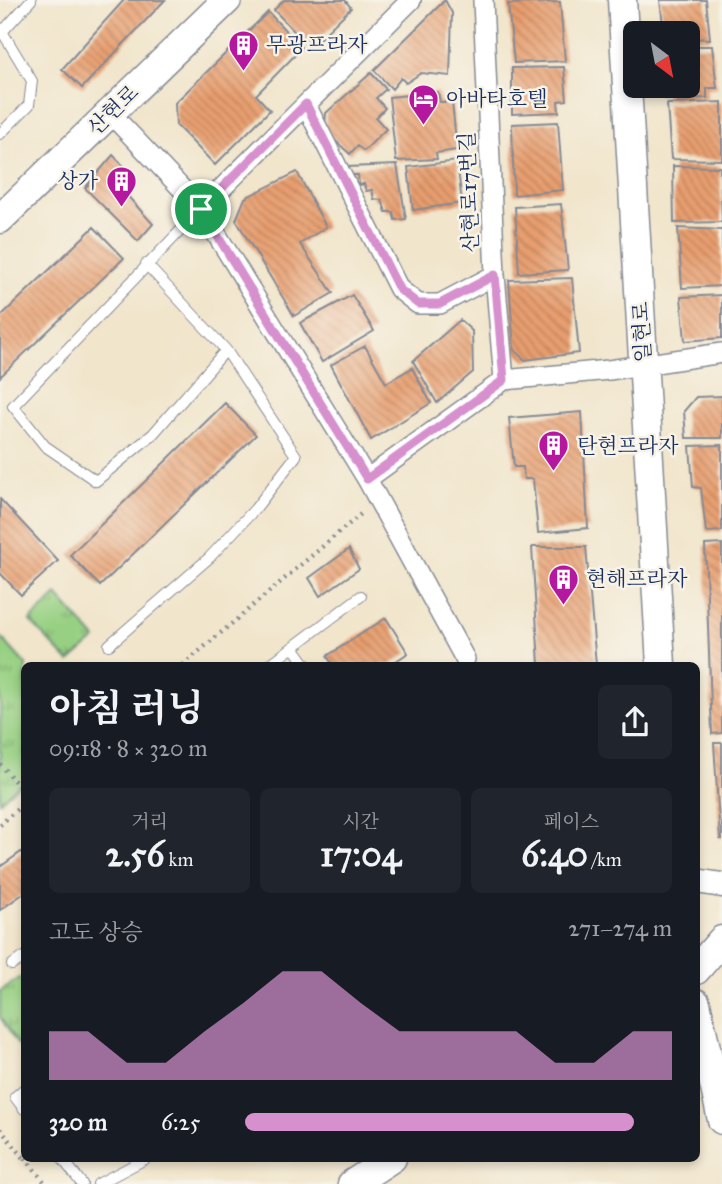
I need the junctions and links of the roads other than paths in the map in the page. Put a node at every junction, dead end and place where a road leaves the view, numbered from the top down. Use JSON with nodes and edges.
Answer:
{"nodes":[{"id":1,"x":31,"y":0,"type":"edge"},
{"id":2,"x":227,"y":0,"type":"edge"},
{"id":3,"x":411,"y":0,"type":"edge"},
{"id":4,"x":483,"y":0,"type":"edge"},
{"id":5,"x":622,"y":0,"type":"edge"},
{"id":6,"x":2,"y":29,"type":"edge"},
{"id":7,"x":306,"y":104,"type":"junction"},
{"id":8,"x":110,"y":113,"type":"junction"},
{"id":9,"x":0,"y":134,"type":"edge"},
{"id":10,"x":201,"y":209,"type":"junction"},
{"id":11,"x":0,"y":219,"type":"edge"},
{"id":12,"x":146,"y":264,"type":"junction"},
{"id":13,"x":495,"y":275,"type":"junction"},
{"id":14,"x":226,"y":350,"type":"junction"},
{"id":15,"x":722,"y":353,"type":"edge"},
{"id":16,"x":643,"y":366,"type":"junction"},
{"id":17,"x":504,"y":380,"type":"junction"},
{"id":18,"x":367,"y":479,"type":"junction"},
{"id":19,"x":361,"y":596,"type":"dead end"},
{"id":20,"x":109,"y":645,"type":"dead end"},
{"id":21,"x":293,"y":647,"type":"junction"},
{"id":22,"x":273,"y":662,"type":"edge"},
{"id":23,"x":304,"y":662,"type":"edge"},
{"id":24,"x":460,"y":662,"type":"edge"},
{"id":25,"x":661,"y":662,"type":"edge"},
{"id":26,"x":700,"y":882,"type":"edge"},
{"id":27,"x":722,"y":885,"type":"edge"},
{"id":28,"x":722,"y":940,"type":"edge"},
{"id":29,"x":722,"y":957,"type":"edge"},
{"id":30,"x":21,"y":959,"type":"edge"},
{"id":31,"x":12,"y":965,"type":"dead end"},
{"id":32,"x":700,"y":968,"type":"edge"},
{"id":33,"x":722,"y":968,"type":"edge"},
{"id":34,"x":700,"y":971,"type":"edge"},
{"id":35,"x":700,"y":972,"type":"edge"},
{"id":36,"x":700,"y":1021,"type":"edge"},
{"id":37,"x":21,"y":1092,"type":"edge"},
{"id":38,"x":21,"y":1105,"type":"edge"},
{"id":39,"x":722,"y":1120,"type":"edge"},
{"id":40,"x":65,"y":1162,"type":"edge"},
{"id":41,"x":139,"y":1162,"type":"edge"},
{"id":42,"x":386,"y":1162,"type":"edge"},
{"id":43,"x":82,"y":1184,"type":"edge"},
{"id":44,"x":98,"y":1184,"type":"edge"},
{"id":45,"x":352,"y":1184,"type":"edge"}],
"edges":[{"from":1,"to":6,"type":"lane"},
{"from":2,"to":8,"type":"main road","name":"산현로"},
{"from":3,"to":7,"type":"street"},
{"from":4,"to":13,"type":"street","name":"산현로17번길"},
{"from":5,"to":16,"type":"main road","name":"일현로"},
{"from":6,"to":9,"type":"lane"},
{"from":7,"to":10,"type":"street"},
{"from":7,"to":13,"type":"street"},
{"from":8,"to":10,"type":"street"},
{"from":8,"to":11,"type":"main road","name":"산현로"},
{"from":10,"to":12,"type":"lane"},
{"from":10,"to":18,"type":"street"},
{"from":12,"to":14,"type":"lane"},
{"from":12,"to":14,"type":"lane"},
{"from":13,"to":17,"type":"street","name":"산현로17번길"},
{"from":14,"to":20,"type":"lane"},
{"from":15,"to":16,"type":"street"},
{"from":16,"to":17,"type":"street"},
{"from":16,"to":25,"type":"main road","name":"일현로"},
{"from":17,"to":18,"type":"street"},
{"from":18,"to":24,"type":"street"},
{"from":19,"to":21,"type":"lane"},
{"from":21,"to":22,"type":"lane"},
{"from":21,"to":23,"type":"lane"},
{"from":26,"to":27,"type":"street"},
{"from":28,"to":32,"type":"main road"},
{"from":29,"to":34,"type":"main road"},
{"from":30,"to":31,"type":"lane"},
{"from":33,"to":35,"type":"main road"},
{"from":36,"to":39,"type":"main road"},
{"from":37,"to":38,"type":"lane"},
{"from":40,"to":43,"type":"lane"},
{"from":41,"to":44,"type":"lane"},
{"from":42,"to":45,"type":"main road"}]}
